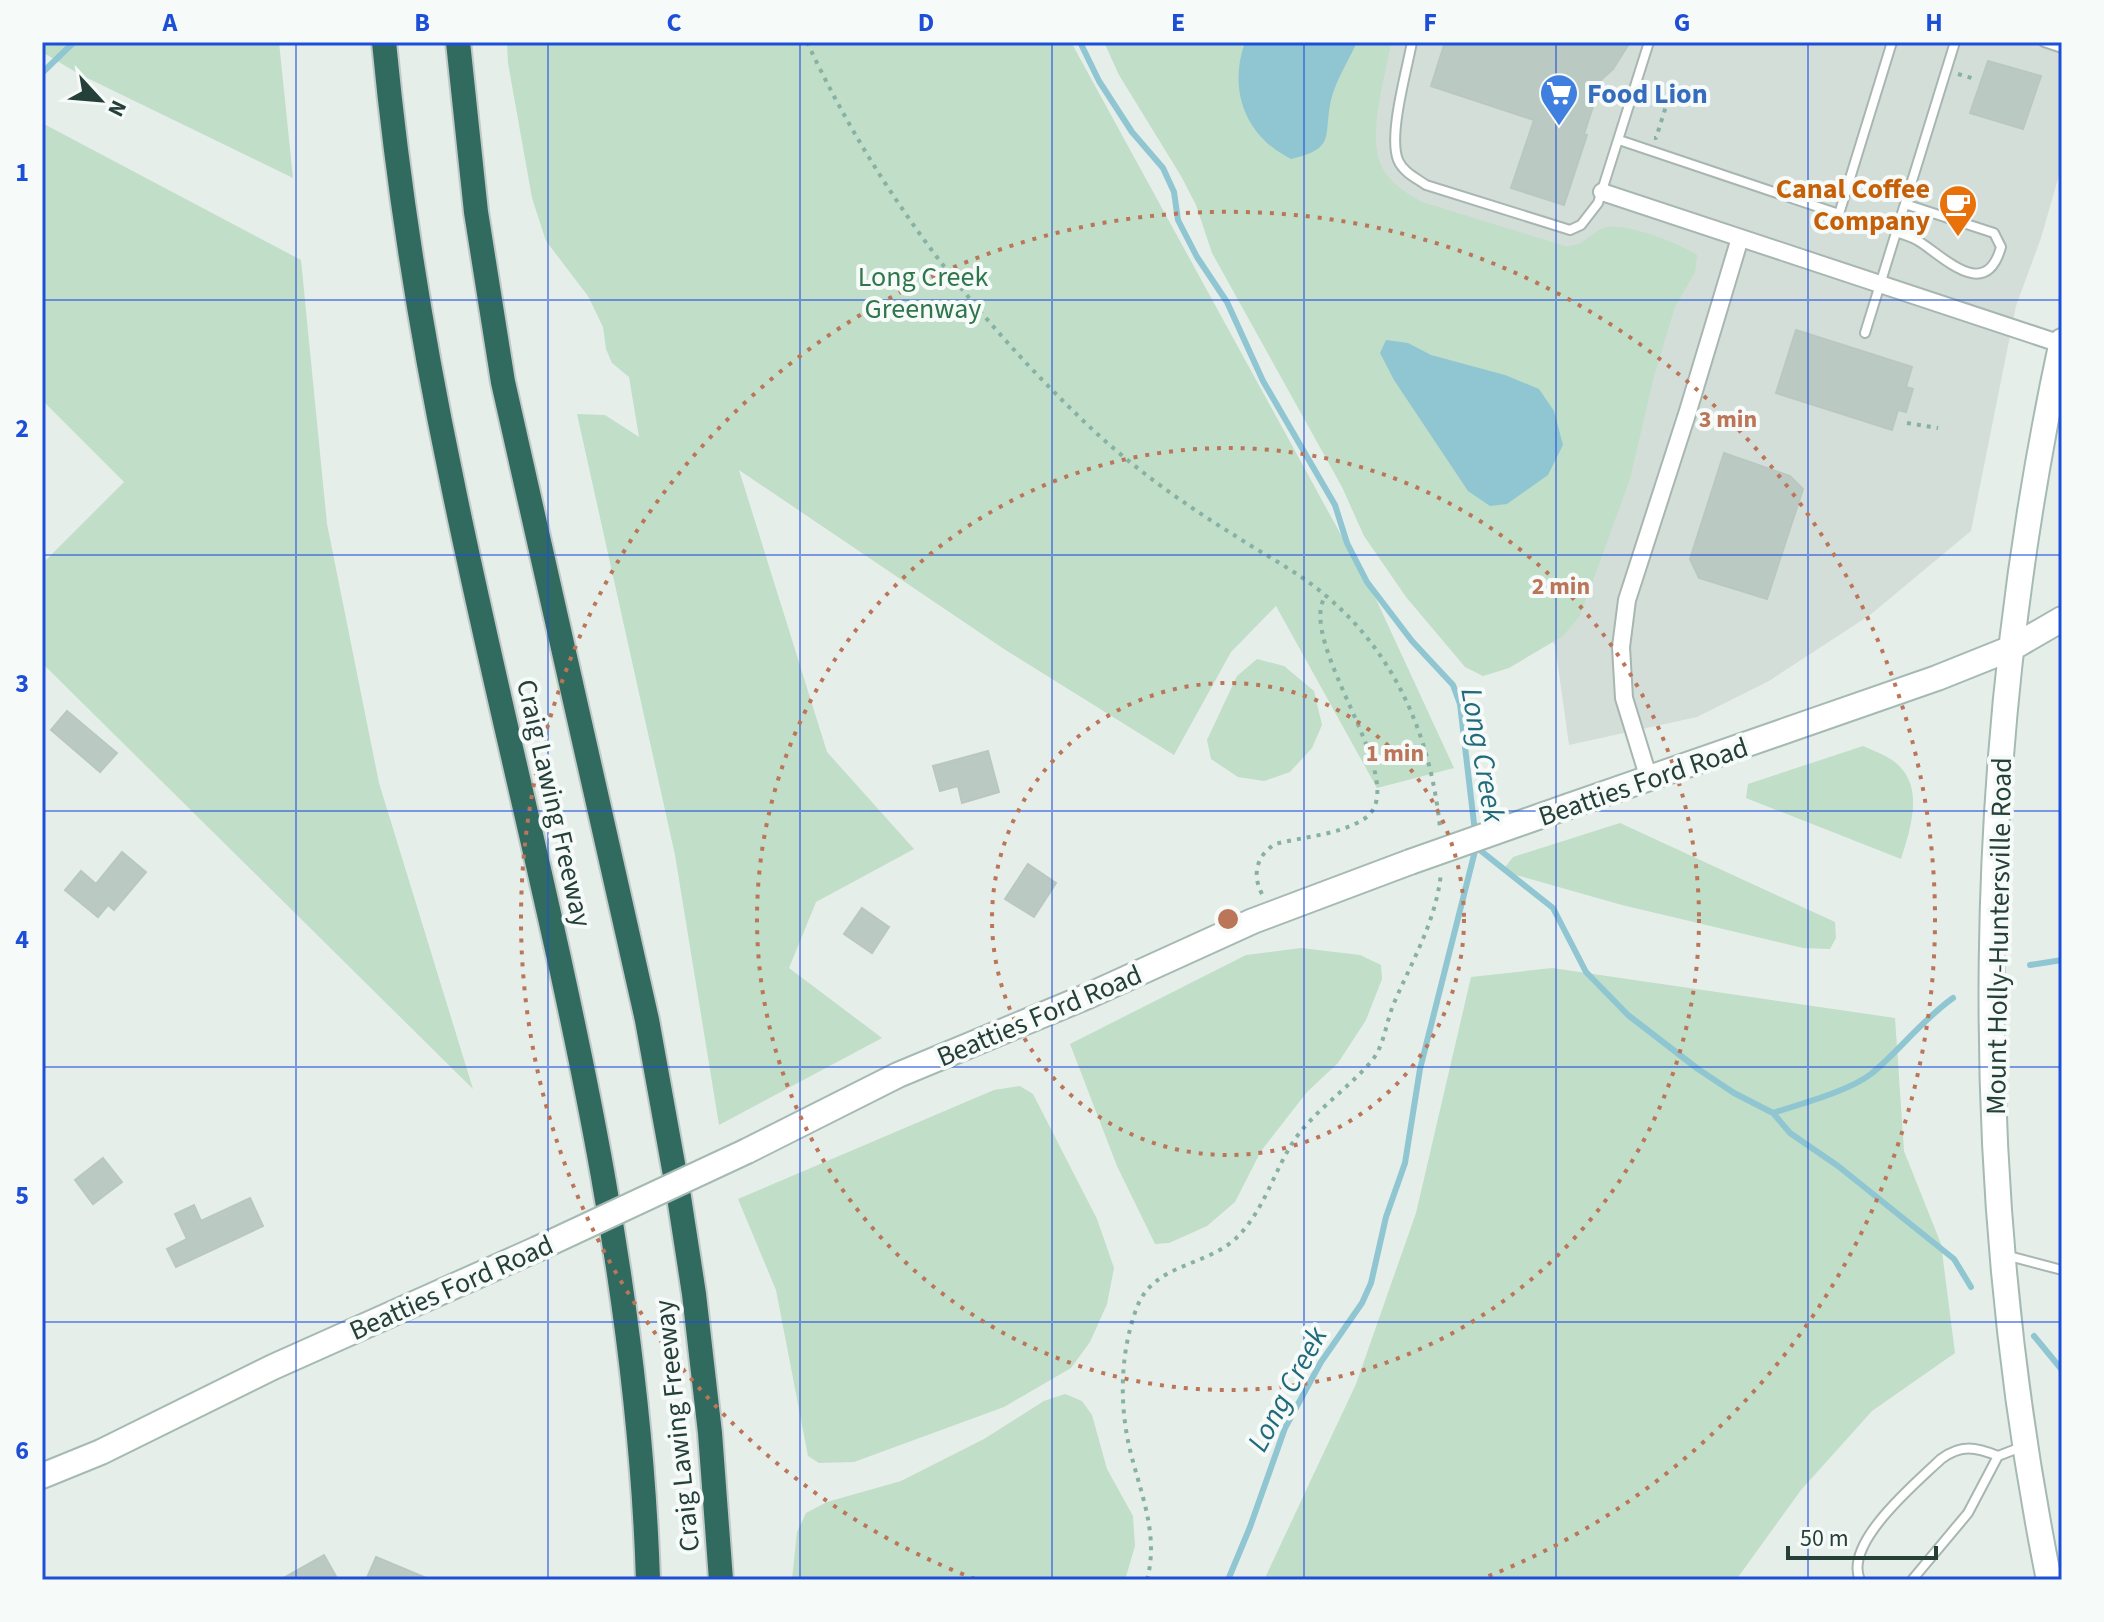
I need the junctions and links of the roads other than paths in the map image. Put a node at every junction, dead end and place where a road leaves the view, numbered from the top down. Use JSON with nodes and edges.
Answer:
{"nodes":[{"id":1,"x":384,"y":42,"type":"edge"},
{"id":2,"x":458,"y":42,"type":"edge"},
{"id":3,"x":1412,"y":42,"type":"edge"},
{"id":4,"x":1649,"y":42,"type":"edge"},
{"id":5,"x":1892,"y":42,"type":"edge"},
{"id":6,"x":1955,"y":42,"type":"edge"},
{"id":7,"x":2044,"y":42,"type":"edge"},
{"id":8,"x":2062,"y":48,"type":"edge"},
{"id":9,"x":1619,"y":140,"type":"junction"},
{"id":10,"x":1602,"y":192,"type":"junction"},
{"id":11,"x":1905,"y":204,"type":"junction"},
{"id":12,"x":1896,"y":232,"type":"junction"},
{"id":13,"x":1740,"y":238,"type":"junction"},
{"id":14,"x":1881,"y":282,"type":"junction"},
{"id":15,"x":1865,"y":333,"type":"dead end"},
{"id":16,"x":2062,"y":342,"type":"edge"},
{"id":17,"x":2062,"y":619,"type":"edge"},
{"id":18,"x":2012,"y":648,"type":"junction"},
{"id":19,"x":1649,"y":779,"type":"junction"},
{"id":20,"x":2003,"y":1254,"type":"junction"},
{"id":21,"x":2062,"y":1270,"type":"edge"},
{"id":22,"x":2025,"y":1446,"type":"junction"},
{"id":23,"x":1998,"y":1456,"type":"junction"},
{"id":24,"x":42,"y":1476,"type":"edge"},
{"id":25,"x":648,"y":1580,"type":"edge"},
{"id":26,"x":721,"y":1580,"type":"edge"},
{"id":27,"x":1860,"y":1580,"type":"edge"},
{"id":28,"x":1912,"y":1580,"type":"edge"},
{"id":29,"x":2049,"y":1580,"type":"edge"}],
"edges":[{"from":1,"to":25,"type":"highway","name":"Craig Lawing Freeway"},
{"from":2,"to":26,"type":"highway","name":"Craig Lawing Freeway"},
{"from":3,"to":10,"type":"lane"},
{"from":4,"to":9,"type":"lane"},
{"from":5,"to":9,"type":"lane"},
{"from":6,"to":11,"type":"lane"},
{"from":7,"to":8,"type":"lane"},
{"from":9,"to":10,"type":"lane"},
{"from":10,"to":13,"type":"street"},
{"from":11,"to":12,"type":"lane"},
{"from":11,"to":12,"type":"lane"},
{"from":12,"to":14,"type":"lane"},
{"from":13,"to":14,"type":"street"},
{"from":13,"to":19,"type":"street"},
{"from":14,"to":15,"type":"lane"},
{"from":14,"to":16,"type":"street"},
{"from":16,"to":18,"type":"main road","name":"Mount Holly-Huntersville Road"},
{"from":17,"to":18,"type":"main road","name":"Beatties Ford Road"},
{"from":18,"to":19,"type":"main road","name":"Beatties Ford Road"},
{"from":18,"to":20,"type":"main road","name":"Mount Holly-Huntersville Road"},
{"from":19,"to":24,"type":"main road","name":"Beatties Ford Road","bridge":true},
{"from":20,"to":21,"type":"lane"},
{"from":20,"to":22,"type":"main road","name":"Mount Holly-Huntersville Road"},
{"from":22,"to":23,"type":"lane"},
{"from":22,"to":29,"type":"main road","name":"Mount Holly-Huntersville Road"},
{"from":23,"to":27,"type":"lane"},
{"from":23,"to":28,"type":"lane"}]}
